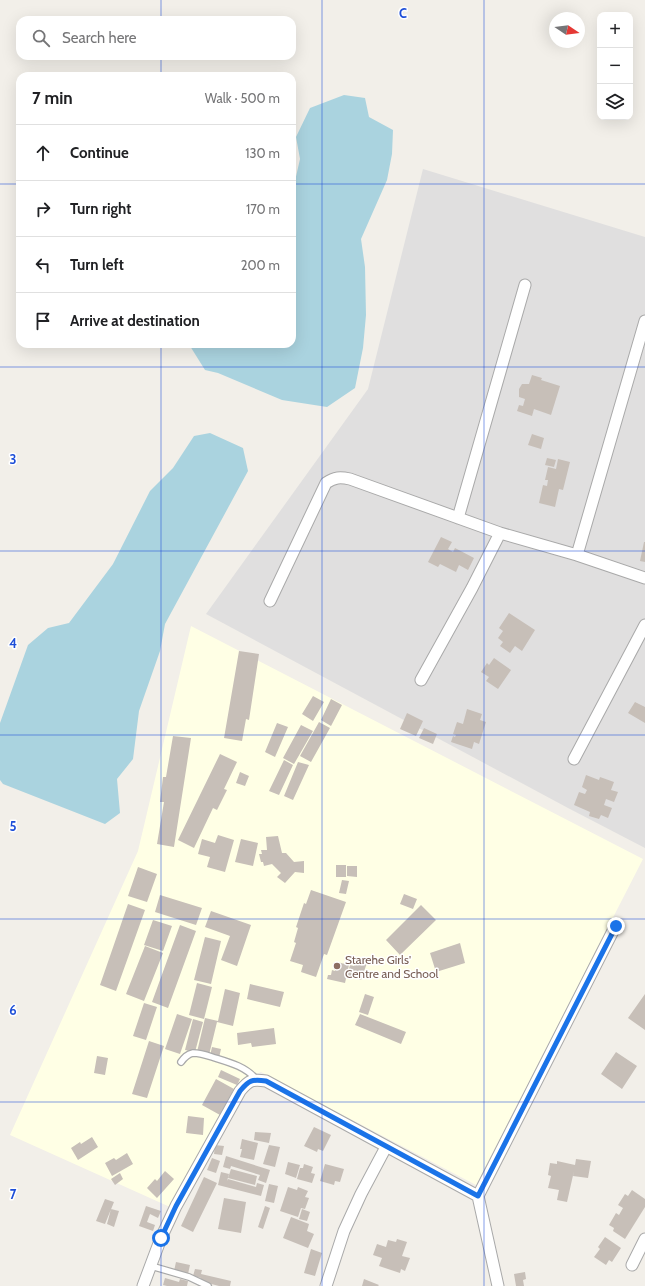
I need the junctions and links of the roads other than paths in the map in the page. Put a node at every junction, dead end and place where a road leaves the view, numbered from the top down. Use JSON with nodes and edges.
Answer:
{"nodes":[{"id":1,"x":525,"y":284,"type":"dead end"},
{"id":2,"x":645,"y":321,"type":"edge"},
{"id":3,"x":458,"y":518,"type":"junction"},
{"id":4,"x":500,"y":533,"type":"junction"},
{"id":5,"x":577,"y":555,"type":"junction"},
{"id":6,"x":645,"y":578,"type":"edge"},
{"id":7,"x":270,"y":601,"type":"dead end"},
{"id":8,"x":645,"y":625,"type":"edge"},
{"id":9,"x":421,"y":680,"type":"dead end"},
{"id":10,"x":574,"y":759,"type":"dead end"},
{"id":11,"x":616,"y":926,"type":"dead end"},
{"id":12,"x":181,"y":1062,"type":"dead end"},
{"id":13,"x":256,"y":1079,"type":"junction"},
{"id":14,"x":386,"y":1147,"type":"junction"},
{"id":15,"x":478,"y":1196,"type":"junction"},
{"id":16,"x":645,"y":1239,"type":"edge"},
{"id":17,"x":632,"y":1265,"type":"dead end"},
{"id":18,"x":151,"y":1266,"type":"junction"},
{"id":19,"x":144,"y":1286,"type":"edge"},
{"id":20,"x":208,"y":1286,"type":"edge"},
{"id":21,"x":326,"y":1286,"type":"edge"},
{"id":22,"x":498,"y":1286,"type":"edge"}],
"edges":[{"from":1,"to":3,"type":"street"},
{"from":2,"to":5,"type":"street"},
{"from":3,"to":4,"type":"street"},
{"from":3,"to":7,"type":"street"},
{"from":4,"to":5,"type":"street"},
{"from":4,"to":9,"type":"street"},
{"from":5,"to":6,"type":"street"},
{"from":8,"to":10,"type":"street"},
{"from":11,"to":15,"type":"street"},
{"from":12,"to":13,"type":"lane"},
{"from":13,"to":14,"type":"street"},
{"from":13,"to":18,"type":"street"},
{"from":14,"to":15,"type":"street"},
{"from":14,"to":21,"type":"street"},
{"from":15,"to":22,"type":"street"},
{"from":16,"to":17,"type":"street"},
{"from":18,"to":19,"type":"street"},
{"from":18,"to":20,"type":"lane"}]}
